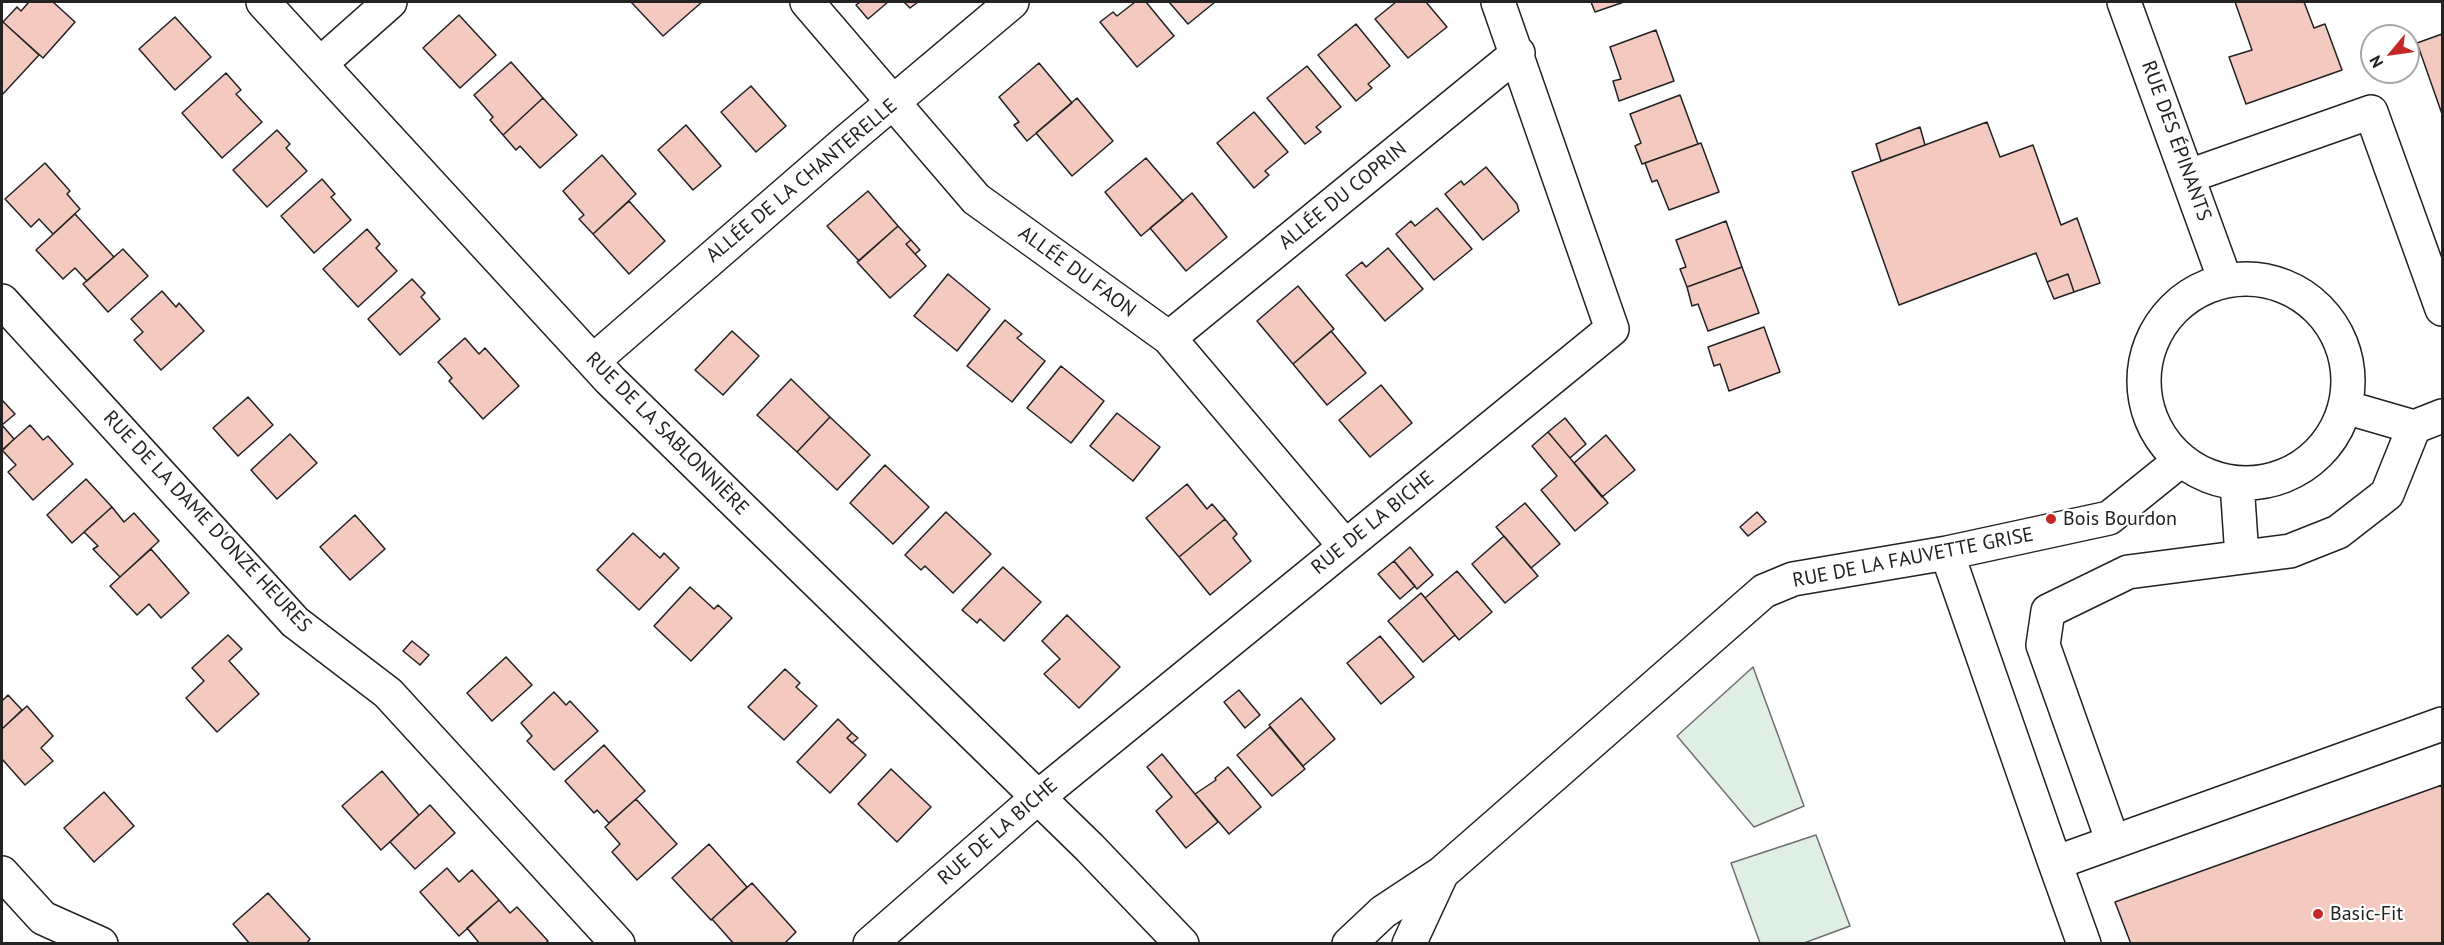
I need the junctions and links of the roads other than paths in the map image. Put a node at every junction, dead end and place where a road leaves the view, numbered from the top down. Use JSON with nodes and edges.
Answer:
{"nodes":[{"id":1,"x":263,"y":2,"type":"edge"},
{"id":2,"x":390,"y":2,"type":"edge"},
{"id":3,"x":807,"y":2,"type":"edge"},
{"id":4,"x":1012,"y":2,"type":"edge"},
{"id":5,"x":1498,"y":2,"type":"edge"},
{"id":6,"x":2124,"y":2,"type":"edge"},
{"id":7,"x":1518,"y":53,"type":"junction"},
{"id":8,"x":320,"y":64,"type":"junction"},
{"id":9,"x":895,"y":103,"type":"junction"},
{"id":10,"x":2189,"y":176,"type":"junction"},
{"id":11,"x":2225,"y":280,"type":"junction"},
{"id":12,"x":2,"y":301,"type":"edge"},
{"id":13,"x":2442,"y":309,"type":"edge"},
{"id":14,"x":1169,"y":338,"type":"junction"},
{"id":15,"x":593,"y":362,"type":"junction"},
{"id":16,"x":2345,"y":407,"type":"junction"},
{"id":17,"x":2428,"y":422,"type":"edge"},
{"id":18,"x":2181,"y":460,"type":"junction"},
{"id":19,"x":2238,"y":483,"type":"junction"},
{"id":20,"x":1345,"y":546,"type":"junction"},
{"id":21,"x":1947,"y":553,"type":"junction"},
{"id":22,"x":2242,"y":557,"type":"junction"},
{"id":23,"x":2442,"y":724,"type":"edge"},
{"id":24,"x":1037,"y":798,"type":"junction"},
{"id":25,"x":2104,"y":846,"type":"junction"},
{"id":26,"x":1089,"y":848,"type":"junction"},
{"id":27,"x":2055,"y":863,"type":"junction"},
{"id":28,"x":2,"y":873,"type":"edge"},
{"id":29,"x":1442,"y":873,"type":"junction"},
{"id":30,"x":101,"y":944,"type":"edge"},
{"id":31,"x":618,"y":944,"type":"edge"},
{"id":32,"x":870,"y":944,"type":"edge"},
{"id":33,"x":1149,"y":944,"type":"edge"},
{"id":34,"x":1182,"y":944,"type":"edge"},
{"id":35,"x":1348,"y":944,"type":"edge"},
{"id":36,"x":1409,"y":944,"type":"edge"},
{"id":37,"x":2084,"y":944,"type":"edge"}],
"edges":[{"from":1,"to":8,"type":"street","name":"RUE DE LA SABLONNIÈRE"},
{"from":2,"to":8,"type":"street"},
{"from":3,"to":9,"type":"street","name":"ALLÉE DU FAON"},
{"from":4,"to":9,"type":"street","name":"ALLÉE DE LA CHANTERELLE"},
{"from":5,"to":7,"type":"street","name":"RUE DE LA BICHE"},
{"from":6,"to":10,"type":"street","name":"RUE DES ÉPINANTS"},
{"from":7,"to":14,"type":"street","name":"ALLÉE DU COPRIN"},
{"from":7,"to":20,"type":"street","name":"RUE DE LA BICHE"},
{"from":8,"to":15,"type":"street","name":"RUE DE LA SABLONNIÈRE"},
{"from":9,"to":14,"type":"street","name":"ALLÉE DU FAON"},
{"from":9,"to":15,"type":"street","name":"ALLÉE DE LA CHANTERELLE"},
{"from":10,"to":11,"type":"street","name":"RUE DES ÉPINANTS"},
{"from":10,"to":13,"type":"street"},
{"from":11,"to":16,"type":"street"},
{"from":11,"to":18,"type":"street"},
{"from":12,"to":31,"type":"street","name":"RUE DE LA DAME D'ONZE HEURES"},
{"from":14,"to":20,"type":"street","name":"ALLÉE DU FAON"},
{"from":15,"to":24,"type":"street","name":"RUE DE LA SABLONNIÈRE"},
{"from":16,"to":17,"type":"street"},
{"from":16,"to":19,"type":"street"},
{"from":17,"to":22,"type":"street"},
{"from":18,"to":19,"type":"street"},
{"from":18,"to":21,"type":"street","name":"RUE DE LA FAUVETTE GRISE"},
{"from":19,"to":22,"type":"street"},
{"from":20,"to":24,"type":"street","name":"RUE DE LA BICHE"},
{"from":21,"to":27,"type":"street"},
{"from":21,"to":29,"type":"street","name":"RUE DE LA FAUVETTE GRISE"},
{"from":22,"to":25,"type":"street"},
{"from":23,"to":25,"type":"street"},
{"from":24,"to":26,"type":"street","name":"RUE DE LA SABLONNIÈRE"},
{"from":24,"to":32,"type":"street","name":"RUE DE LA BICHE"},
{"from":25,"to":27,"type":"street"},
{"from":26,"to":33,"type":"street"},
{"from":26,"to":34,"type":"street"},
{"from":27,"to":37,"type":"street"},
{"from":28,"to":30,"type":"street"},
{"from":29,"to":35,"type":"street","name":"RUE DE LA FAUVETTE GRISE"},
{"from":29,"to":36,"type":"street","name":"RUE DE LA FAUVETTE GRISE"}]}
